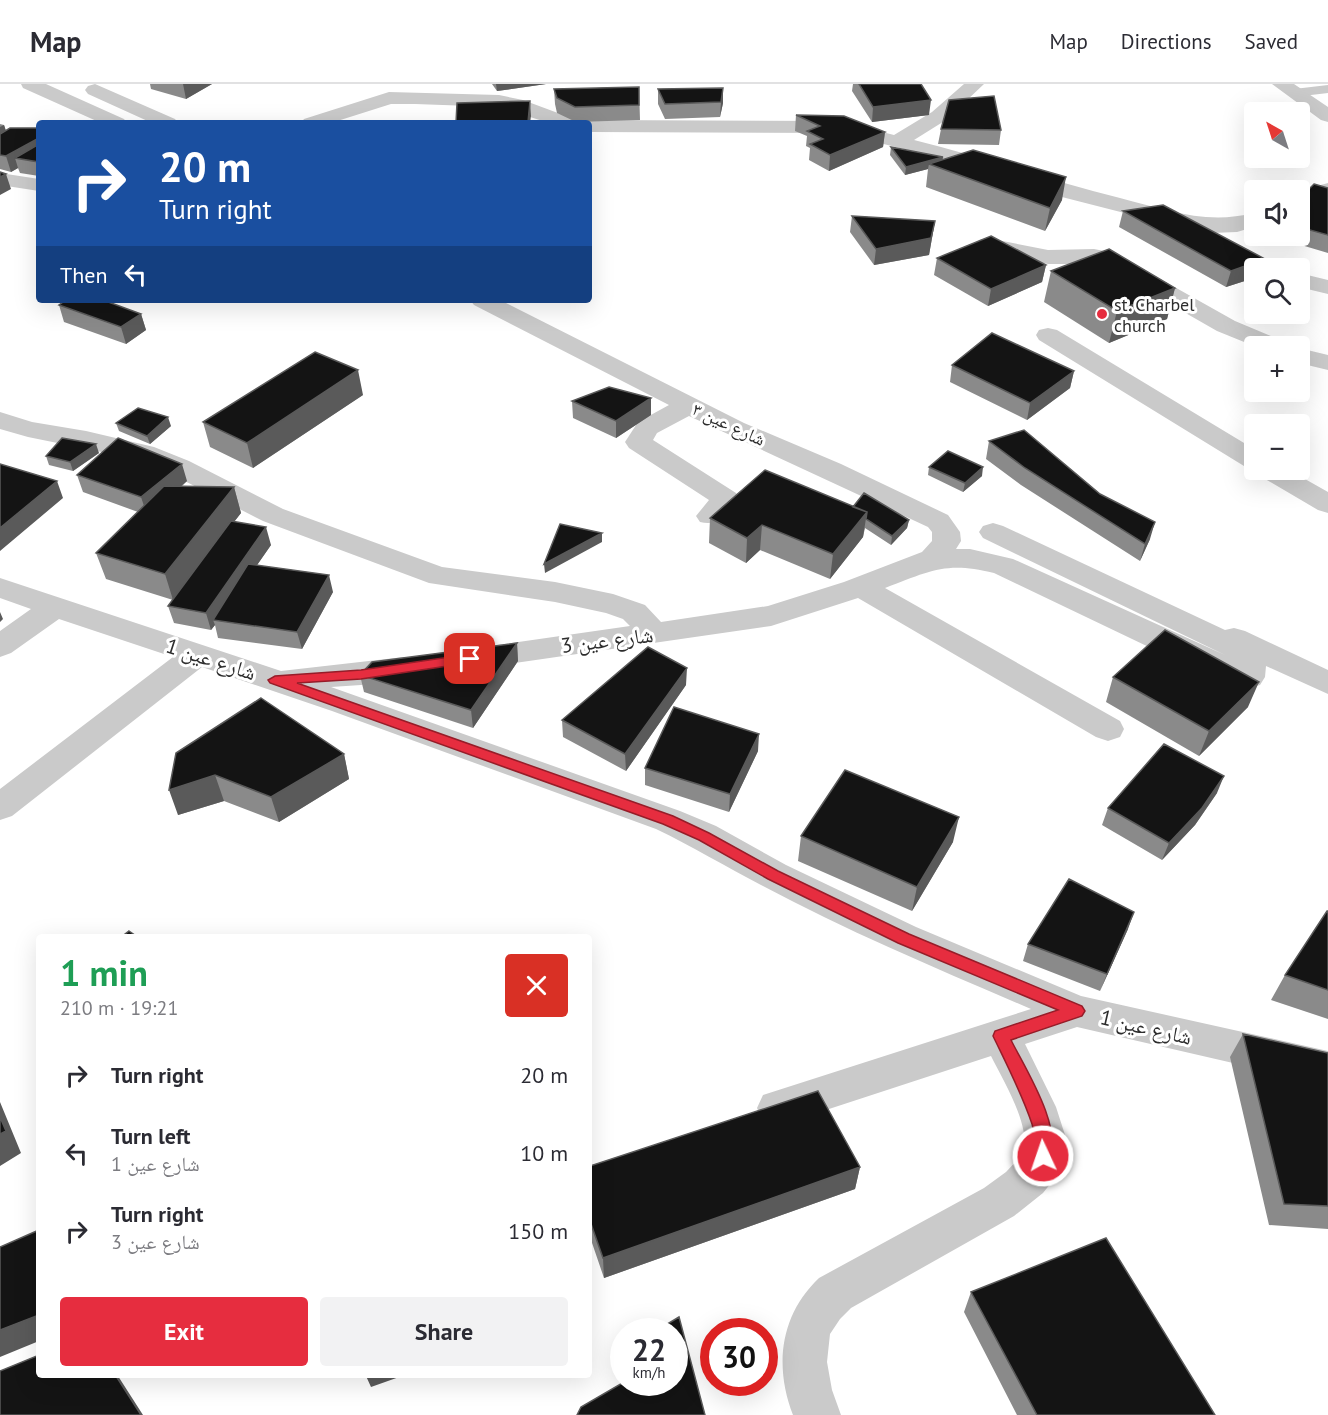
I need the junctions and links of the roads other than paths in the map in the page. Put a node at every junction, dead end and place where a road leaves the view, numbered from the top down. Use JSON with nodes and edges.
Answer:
{"nodes":[{"id":1,"x":30,"y":84,"type":"edge"},
{"id":2,"x":82,"y":84,"type":"edge"},
{"id":3,"x":975,"y":84,"type":"edge"},
{"id":4,"x":1288,"y":88,"type":"edge"},
{"id":5,"x":1328,"y":89,"type":"edge"},
{"id":6,"x":392,"y":91,"type":"edge"},
{"id":7,"x":1328,"y":116,"type":"edge"},
{"id":8,"x":110,"y":120,"type":"edge"},
{"id":9,"x":161,"y":120,"type":"edge"},
{"id":10,"x":319,"y":120,"type":"edge"},
{"id":11,"x":559,"y":120,"type":"edge"},
{"id":12,"x":592,"y":126,"type":"edge"},
{"id":13,"x":898,"y":141,"type":"junction"},
{"id":14,"x":0,"y":179,"type":"edge"},
{"id":15,"x":36,"y":185,"type":"edge"},
{"id":16,"x":1328,"y":189,"type":"edge"},
{"id":17,"x":1310,"y":195,"type":"edge"},
{"id":18,"x":1186,"y":222,"type":"junction"},
{"id":19,"x":1244,"y":223,"type":"edge"},
{"id":20,"x":987,"y":245,"type":"edge"},
{"id":21,"x":1222,"y":248,"type":"edge"},
{"id":22,"x":1310,"y":283,"type":"edge"},
{"id":23,"x":1328,"y":287,"type":"edge"},
{"id":24,"x":488,"y":303,"type":"edge"},
{"id":25,"x":1048,"y":335,"type":"dead end"},
{"id":26,"x":1251,"y":336,"type":"edge"},
{"id":27,"x":1310,"y":358,"type":"edge"},
{"id":28,"x":1328,"y":363,"type":"edge"},
{"id":29,"x":688,"y":405,"type":"junction"},
{"id":30,"x":0,"y":420,"type":"edge"},
{"id":31,"x":1244,"y":454,"type":"edge"},
{"id":32,"x":1287,"y":480,"type":"edge"},
{"id":33,"x":1328,"y":504,"type":"edge"},
{"id":34,"x":710,"y":516,"type":"edge"},
{"id":35,"x":993,"y":532,"type":"junction"},
{"id":36,"x":970,"y":558,"type":"junction"},
{"id":37,"x":932,"y":559,"type":"junction"},
{"id":38,"x":860,"y":586,"type":"junction"},
{"id":39,"x":0,"y":588,"type":"edge"},
{"id":40,"x":55,"y":607,"type":"junction"},
{"id":41,"x":654,"y":633,"type":"junction"},
{"id":42,"x":0,"y":646,"type":"edge"},
{"id":43,"x":196,"y":655,"type":"junction"},
{"id":44,"x":275,"y":680,"type":"junction"},
{"id":45,"x":1328,"y":683,"type":"edge"},
{"id":46,"x":1108,"y":729,"type":"dead end"},
{"id":47,"x":0,"y":807,"type":"edge"},
{"id":48,"x":1077,"y":1011,"type":"junction"},
{"id":49,"x":1001,"y":1036,"type":"junction"},
{"id":50,"x":1328,"y":1068,"type":"edge"},
{"id":51,"x":749,"y":1117,"type":"edge"},
{"id":52,"x":817,"y":1415,"type":"edge"}],
"edges":[{"from":1,"to":8,"type":"street"},
{"from":2,"to":9,"type":"street"},
{"from":3,"to":13,"type":"street"},
{"from":4,"to":5,"type":"lane"},
{"from":4,"to":7,"type":"street"},
{"from":6,"to":10,"type":"street"},
{"from":6,"to":11,"type":"street"},
{"from":12,"to":13,"type":"street"},
{"from":13,"to":18,"type":"street"},
{"from":14,"to":15,"type":"street"},
{"from":16,"to":17,"type":"street"},
{"from":18,"to":19,"type":"street"},
{"from":18,"to":21,"type":"street"},
{"from":20,"to":26,"type":"street"},
{"from":22,"to":23,"type":"street"},
{"from":24,"to":29,"type":"street","name":"شارع عين ٣"},
{"from":25,"to":31,"type":"street"},
{"from":27,"to":28,"type":"street"},
{"from":29,"to":34,"type":"street"},
{"from":29,"to":37,"type":"street","name":"شارع عين ٣"},
{"from":30,"to":41,"type":"street"},
{"from":32,"to":33,"type":"street"},
{"from":35,"to":36,"type":"street"},
{"from":35,"to":36,"type":"street","name":"شارع عين 3"},
{"from":35,"to":45,"type":"street"},
{"from":36,"to":37,"type":"street","name":"شارع عين 3"},
{"from":37,"to":38,"type":"street","name":"شارع عين 3"},
{"from":38,"to":41,"type":"street","name":"شارع عين 3"},
{"from":38,"to":46,"type":"street"},
{"from":39,"to":40,"type":"street","name":"شارع عين 1"},
{"from":40,"to":42,"type":"street"},
{"from":40,"to":43,"type":"street","name":"شارع عين 1"},
{"from":41,"to":44,"type":"street","name":"شارع عين 3"},
{"from":43,"to":44,"type":"street","name":"شارع عين 1"},
{"from":43,"to":47,"type":"street"},
{"from":44,"to":48,"type":"street","name":"شارع عين 1"},
{"from":48,"to":49,"type":"street"},
{"from":48,"to":50,"type":"street","name":"شارع عين 1"},
{"from":49,"to":51,"type":"street"},
{"from":49,"to":52,"type":"street"}]}
